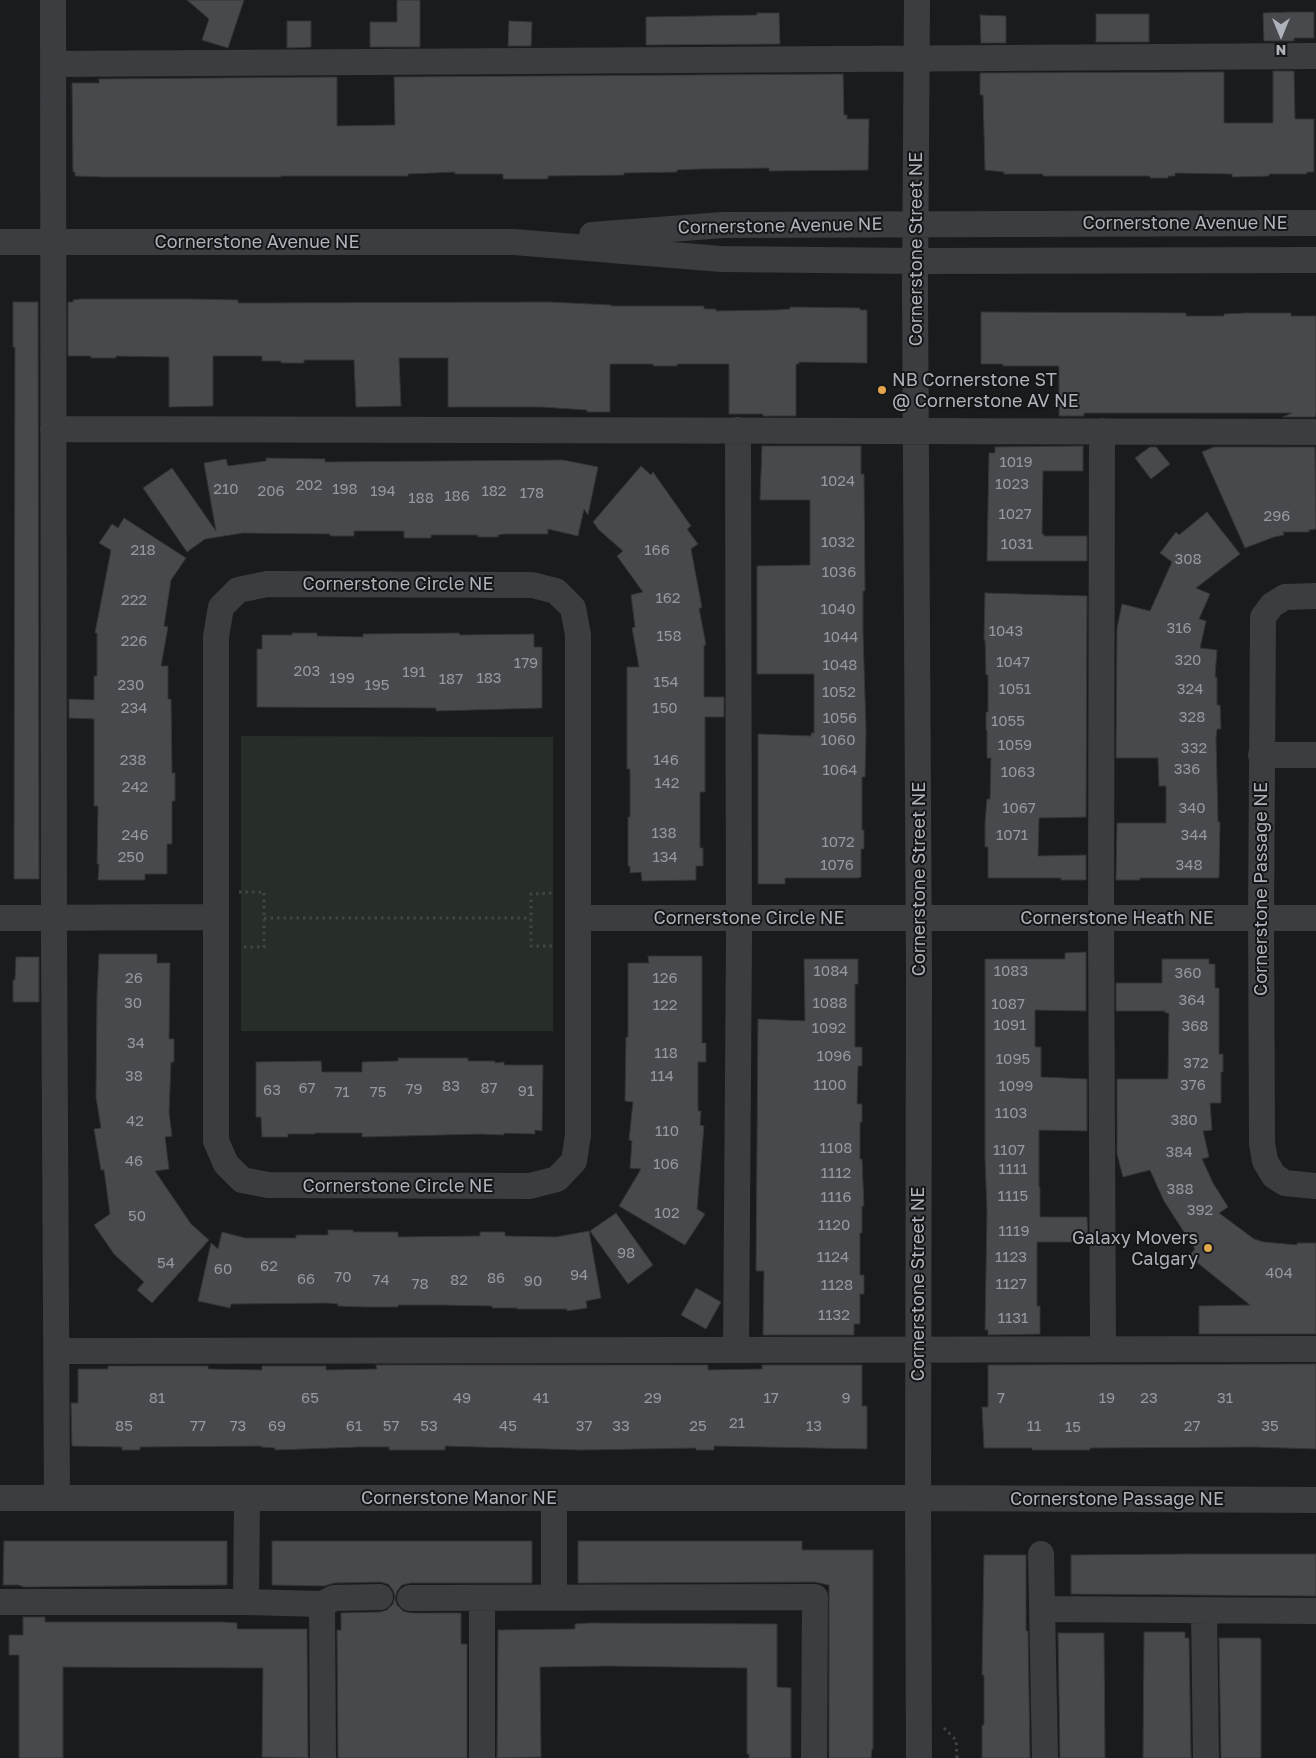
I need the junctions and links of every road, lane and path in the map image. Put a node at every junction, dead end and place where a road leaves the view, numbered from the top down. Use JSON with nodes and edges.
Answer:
{"nodes":[{"id":1,"x":53,"y":0,"type":"edge"},
{"id":2,"x":917,"y":0,"type":"edge"},
{"id":3,"x":1316,"y":56,"type":"edge"},
{"id":4,"x":916,"y":58,"type":"junction"},
{"id":5,"x":53,"y":64,"type":"junction"},
{"id":6,"x":916,"y":224,"type":"junction"},
{"id":7,"x":1316,"y":224,"type":"edge"},
{"id":8,"x":0,"y":242,"type":"edge"},
{"id":9,"x":53,"y":242,"type":"junction"},
{"id":10,"x":514,"y":242,"type":"junction"},
{"id":11,"x":1316,"y":260,"type":"edge"},
{"id":12,"x":915,"y":261,"type":"junction"},
{"id":13,"x":53,"y":430,"type":"junction"},
{"id":14,"x":738,"y":430,"type":"junction"},
{"id":15,"x":916,"y":431,"type":"junction"},
{"id":16,"x":1102,"y":431,"type":"junction"},
{"id":17,"x":1316,"y":432,"type":"edge"},
{"id":18,"x":1316,"y":596,"type":"edge"},
{"id":19,"x":1261,"y":755,"type":"junction"},
{"id":20,"x":1316,"y":755,"type":"edge"},
{"id":21,"x":238,"y":892,"type":"dead end"},
{"id":22,"x":558,"y":893,"type":"dead end"},
{"id":23,"x":216,"y":917,"type":"junction"},
{"id":24,"x":0,"y":918,"type":"edge"},
{"id":25,"x":54,"y":918,"type":"junction"},
{"id":26,"x":264,"y":918,"type":"junction"},
{"id":27,"x":531,"y":918,"type":"junction"},
{"id":28,"x":579,"y":918,"type":"junction"},
{"id":29,"x":738,"y":918,"type":"junction"},
{"id":30,"x":919,"y":918,"type":"junction"},
{"id":31,"x":1101,"y":918,"type":"junction"},
{"id":32,"x":1261,"y":918,"type":"junction"},
{"id":33,"x":1316,"y":918,"type":"edge"},
{"id":34,"x":558,"y":946,"type":"dead end"},
{"id":35,"x":238,"y":947,"type":"dead end"},
{"id":36,"x":1316,"y":1186,"type":"edge"},
{"id":37,"x":736,"y":1350,"type":"junction"},
{"id":38,"x":918,"y":1350,"type":"junction"},
{"id":39,"x":1103,"y":1350,"type":"junction"},
{"id":40,"x":1316,"y":1350,"type":"edge"},
{"id":41,"x":57,"y":1351,"type":"junction"},
{"id":42,"x":0,"y":1498,"type":"edge"},
{"id":43,"x":57,"y":1498,"type":"junction"},
{"id":44,"x":247,"y":1498,"type":"junction"},
{"id":45,"x":554,"y":1498,"type":"junction"},
{"id":46,"x":918,"y":1498,"type":"junction"},
{"id":47,"x":1316,"y":1500,"type":"edge"},
{"id":48,"x":1042,"y":1554,"type":"dead end"},
{"id":49,"x":380,"y":1597,"type":"dead end"},
{"id":50,"x":554,"y":1597,"type":"junction"},
{"id":51,"x":410,"y":1598,"type":"dead end"},
{"id":52,"x":482,"y":1598,"type":"junction"},
{"id":53,"x":0,"y":1602,"type":"edge"},
{"id":54,"x":246,"y":1602,"type":"junction"},
{"id":55,"x":322,"y":1604,"type":"junction"},
{"id":56,"x":1042,"y":1609,"type":"junction"},
{"id":57,"x":1204,"y":1610,"type":"junction"},
{"id":58,"x":1316,"y":1611,"type":"edge"},
{"id":59,"x":956,"y":1740,"type":"dead end"},
{"id":60,"x":323,"y":1758,"type":"edge"},
{"id":61,"x":482,"y":1758,"type":"edge"},
{"id":62,"x":814,"y":1758,"type":"edge"},
{"id":63,"x":919,"y":1758,"type":"edge"},
{"id":64,"x":956,"y":1758,"type":"edge"},
{"id":65,"x":1045,"y":1758,"type":"edge"},
{"id":66,"x":1206,"y":1758,"type":"edge"}],
"edges":[{"from":1,"to":5,"type":"street"},
{"from":2,"to":4,"type":"street","name":"Cornerstone Street NE"},
{"from":3,"to":4,"type":"street"},
{"from":4,"to":5,"type":"street"},
{"from":4,"to":6,"type":"street","name":"Cornerstone Street NE"},
{"from":5,"to":9,"type":"street"},
{"from":6,"to":7,"type":"street","name":"Cornerstone Avenue NE"},
{"from":6,"to":10,"type":"street","name":"Cornerstone Avenue NE"},
{"from":6,"to":12,"type":"street","name":"Cornerstone Street NE"},
{"from":8,"to":9,"type":"street","name":"Cornerstone Avenue NE"},
{"from":9,"to":10,"type":"street","name":"Cornerstone Avenue NE"},
{"from":9,"to":13,"type":"street"},
{"from":10,"to":12,"type":"street","name":"Cornerstone Avenue NE"},
{"from":11,"to":12,"type":"street","name":"Cornerstone Avenue NE"},
{"from":12,"to":15,"type":"street","name":"Cornerstone Street NE"},
{"from":13,"to":14,"type":"street"},
{"from":13,"to":25,"type":"street"},
{"from":14,"to":15,"type":"street"},
{"from":14,"to":29,"type":"street"},
{"from":15,"to":16,"type":"street"},
{"from":15,"to":30,"type":"street","name":"Cornerstone Street NE"},
{"from":16,"to":17,"type":"street"},
{"from":16,"to":31,"type":"street"},
{"from":18,"to":19,"type":"street","name":"Cornerstone Passage NE"},
{"from":19,"to":20,"type":"street"},
{"from":19,"to":32,"type":"street","name":"Cornerstone Passage NE"},
{"from":21,"to":26,"type":"path"},
{"from":22,"to":27,"type":"path"},
{"from":23,"to":25,"type":"street"},
{"from":23,"to":28,"type":"street","name":"Cornerstone Circle NE"},
{"from":23,"to":28,"type":"street","name":"Cornerstone Circle NE"},
{"from":24,"to":25,"type":"street"},
{"from":25,"to":41,"type":"street"},
{"from":26,"to":27,"type":"path"},
{"from":26,"to":35,"type":"path"},
{"from":27,"to":34,"type":"path"},
{"from":28,"to":29,"type":"street","name":"Cornerstone Circle NE"},
{"from":29,"to":30,"type":"street","name":"Cornerstone Circle NE"},
{"from":29,"to":37,"type":"street"},
{"from":30,"to":31,"type":"street","name":"Cornerstone Heath NE"},
{"from":30,"to":38,"type":"street","name":"Cornerstone Street NE"},
{"from":31,"to":32,"type":"street","name":"Cornerstone Heath NE"},
{"from":31,"to":39,"type":"street"},
{"from":32,"to":33,"type":"street","name":"Cornerstone Heath NE"},
{"from":32,"to":36,"type":"street","name":"Cornerstone Passage NE"},
{"from":37,"to":38,"type":"street"},
{"from":37,"to":41,"type":"street"},
{"from":38,"to":39,"type":"street"},
{"from":38,"to":46,"type":"street","name":"Cornerstone Street NE"},
{"from":39,"to":40,"type":"street"},
{"from":41,"to":43,"type":"street"},
{"from":42,"to":43,"type":"street","name":"Cornerstone Manor NE"},
{"from":43,"to":44,"type":"street","name":"Cornerstone Manor NE"},
{"from":44,"to":45,"type":"street","name":"Cornerstone Manor NE"},
{"from":44,"to":54,"type":"street"},
{"from":45,"to":46,"type":"street","name":"Cornerstone Manor NE"},
{"from":45,"to":50,"type":"street"},
{"from":46,"to":47,"type":"street","name":"Cornerstone Passage NE"},
{"from":46,"to":63,"type":"street","name":"Cornerstone Street NE"},
{"from":48,"to":56,"type":"street"},
{"from":49,"to":55,"type":"street"},
{"from":50,"to":52,"type":"street"},
{"from":50,"to":62,"type":"street"},
{"from":51,"to":52,"type":"street"},
{"from":52,"to":61,"type":"street"},
{"from":53,"to":54,"type":"street"},
{"from":54,"to":55,"type":"street"},
{"from":55,"to":60,"type":"street"},
{"from":56,"to":57,"type":"street"},
{"from":56,"to":65,"type":"street"},
{"from":57,"to":58,"type":"street"},
{"from":57,"to":66,"type":"street"},
{"from":59,"to":64,"type":"path"}]}
